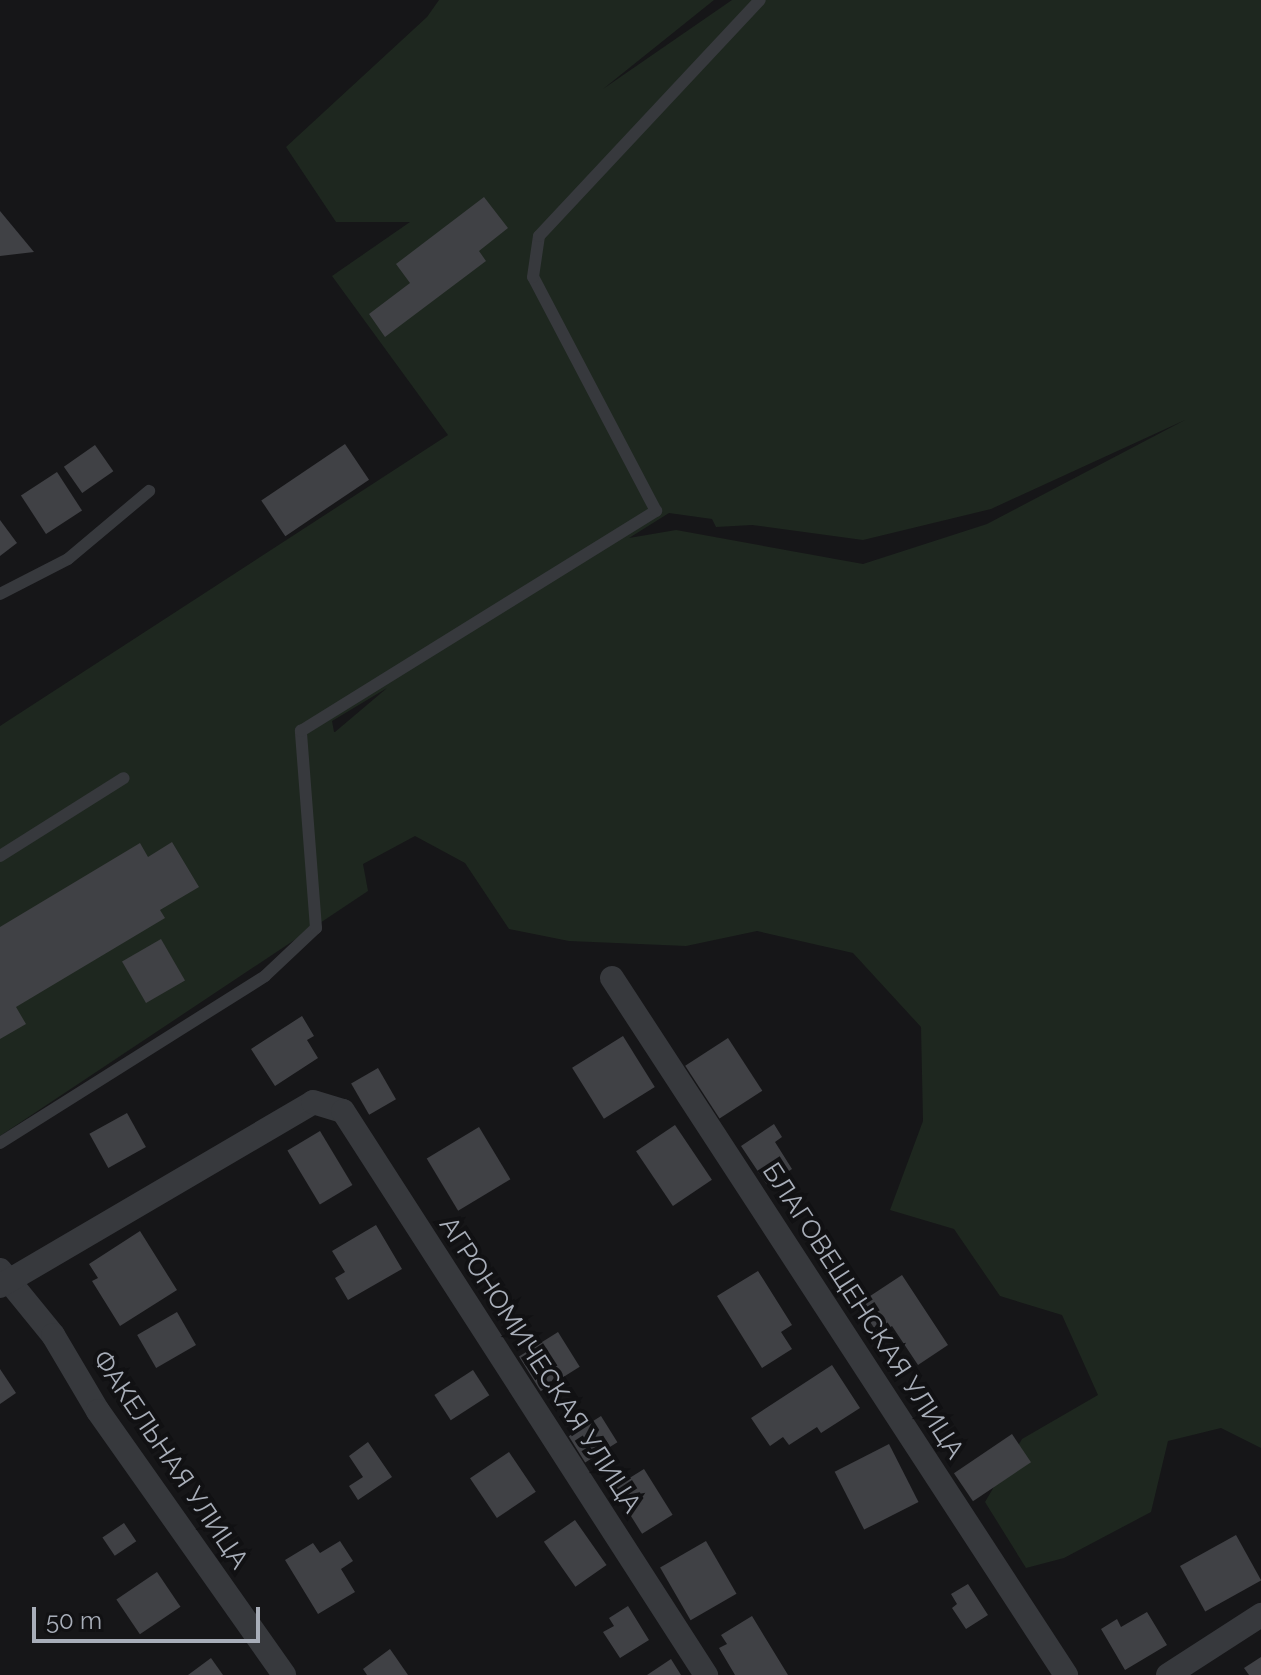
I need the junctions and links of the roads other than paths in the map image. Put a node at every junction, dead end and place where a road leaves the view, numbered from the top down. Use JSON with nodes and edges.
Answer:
{"nodes":[{"id":1,"x":760,"y":0,"type":"edge"},
{"id":2,"x":149,"y":491,"type":"dead end"},
{"id":3,"x":0,"y":594,"type":"edge"},
{"id":4,"x":124,"y":778,"type":"dead end"},
{"id":5,"x":0,"y":856,"type":"edge"},
{"id":6,"x":612,"y":978,"type":"dead end"},
{"id":7,"x":0,"y":1143,"type":"edge"},
{"id":8,"x":3,"y":1278,"type":"edge"},
{"id":9,"x":1261,"y":1615,"type":"edge"},
{"id":10,"x":284,"y":1675,"type":"edge"},
{"id":11,"x":706,"y":1675,"type":"edge"},
{"id":12,"x":1066,"y":1675,"type":"edge"},
{"id":13,"x":1168,"y":1675,"type":"edge"}],
"edges":[{"from":1,"to":7,"type":"lane"},
{"from":2,"to":3,"type":"lane"},
{"from":4,"to":5,"type":"lane"},
{"from":6,"to":12,"type":"street","name":"БЛАГОВЕЩЕНСКАЯ УЛИЦА"},
{"from":8,"to":10,"type":"street","name":"ФАКЕЛЬНАЯ УЛИЦА"},
{"from":8,"to":11,"type":"street","name":"АГРОНОМИЧЕСКАЯ УЛИЦА"},
{"from":9,"to":13,"type":"street"}]}
